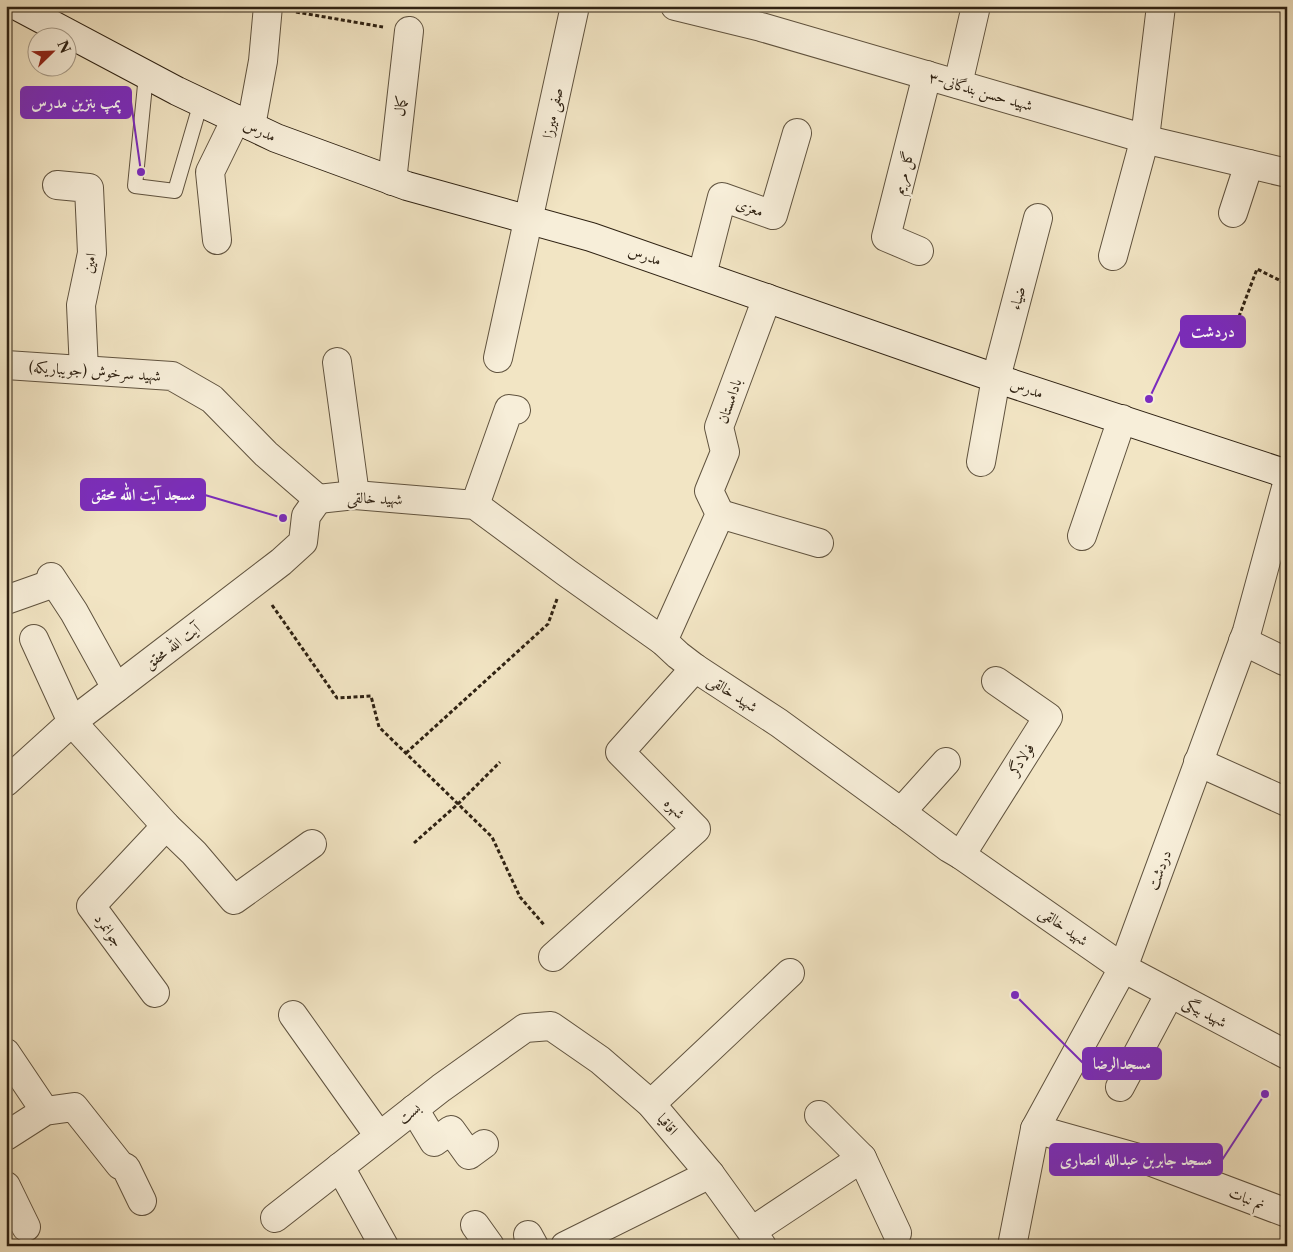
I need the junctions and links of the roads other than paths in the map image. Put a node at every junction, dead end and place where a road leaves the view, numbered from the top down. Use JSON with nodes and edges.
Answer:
{"nodes":[{"id":1,"x":17,"y":6,"type":"edge"},
{"id":2,"x":575,"y":6,"type":"edge"},
{"id":3,"x":675,"y":6,"type":"edge"},
{"id":4,"x":976,"y":6,"type":"edge"},
{"id":5,"x":1161,"y":6,"type":"edge"},
{"id":6,"x":267,"y":7,"type":"edge"},
{"id":7,"x":710,"y":10,"type":"edge"},
{"id":8,"x":409,"y":31,"type":"road end"},
{"id":9,"x":146,"y":75,"type":"junction"},
{"id":10,"x":927,"y":75,"type":"junction"},
{"id":11,"x":958,"y":84,"type":"junction"},
{"id":12,"x":201,"y":102,"type":"junction"},
{"id":13,"x":244,"y":123,"type":"junction"},
{"id":14,"x":797,"y":133,"type":"dead end"},
{"id":15,"x":1145,"y":138,"type":"junction"},
{"id":16,"x":1249,"y":164,"type":"junction"},
{"id":17,"x":1287,"y":173,"type":"edge"},
{"id":18,"x":392,"y":181,"type":"junction"},
{"id":19,"x":57,"y":185,"type":"dead end"},
{"id":20,"x":1233,"y":213,"type":"dead end"},
{"id":21,"x":1038,"y":218,"type":"dead end"},
{"id":22,"x":528,"y":219,"type":"junction"},
{"id":23,"x":217,"y":240,"type":"dead end"},
{"id":24,"x":918,"y":250,"type":"dead end"},
{"id":25,"x":1113,"y":256,"type":"dead end"},
{"id":26,"x":702,"y":275,"type":"junction"},
{"id":27,"x":767,"y":298,"type":"junction"},
{"id":28,"x":498,"y":358,"type":"dead end"},
{"id":29,"x":337,"y":362,"type":"dead end"},
{"id":30,"x":6,"y":365,"type":"edge"},
{"id":31,"x":84,"y":370,"type":"junction"},
{"id":32,"x":996,"y":378,"type":"junction"},
{"id":33,"x":516,"y":410,"type":"dead end"},
{"id":34,"x":1122,"y":419,"type":"junction"},
{"id":35,"x":981,"y":462,"type":"dead end"},
{"id":36,"x":1287,"y":474,"type":"edge"},
{"id":37,"x":1287,"y":484,"type":"edge"},
{"id":38,"x":355,"y":494,"type":"junction"},
{"id":39,"x":318,"y":499,"type":"junction"},
{"id":40,"x":475,"y":505,"type":"junction"},
{"id":41,"x":720,"y":514,"type":"junction"},
{"id":42,"x":1082,"y":536,"type":"dead end"},
{"id":43,"x":819,"y":543,"type":"dead end"},
{"id":44,"x":6,"y":600,"type":"edge"},
{"id":45,"x":34,"y":639,"type":"dead end"},
{"id":46,"x":663,"y":641,"type":"junction"},
{"id":47,"x":1243,"y":641,"type":"junction"},
{"id":48,"x":1284,"y":661,"type":"dead end"},
{"id":49,"x":695,"y":668,"type":"junction"},
{"id":50,"x":996,"y":681,"type":"dead end"},
{"id":51,"x":116,"y":688,"type":"junction"},
{"id":52,"x":72,"y":722,"type":"junction"},
{"id":53,"x":946,"y":762,"type":"dead end"},
{"id":54,"x":1198,"y":762,"type":"junction"},
{"id":55,"x":6,"y":782,"type":"edge"},
{"id":56,"x":1287,"y":802,"type":"edge"},
{"id":57,"x":901,"y":812,"type":"junction"},
{"id":58,"x":166,"y":826,"type":"junction"},
{"id":59,"x":312,"y":844,"type":"dead end"},
{"id":60,"x":961,"y":855,"type":"junction"},
{"id":61,"x":558,"y":952,"type":"road end"},
{"id":62,"x":1123,"y":968,"type":"junction"},
{"id":63,"x":790,"y":973,"type":"dead end"},
{"id":64,"x":155,"y":993,"type":"dead end"},
{"id":65,"x":1170,"y":993,"type":"junction"},
{"id":66,"x":293,"y":1015,"type":"dead end"},
{"id":67,"x":551,"y":1026,"type":"joint"},
{"id":68,"x":6,"y":1053,"type":"edge"},
{"id":69,"x":1287,"y":1055,"type":"edge"},
{"id":70,"x":1120,"y":1087,"type":"dead end"},
{"id":71,"x":651,"y":1104,"type":"junction"},
{"id":72,"x":414,"y":1109,"type":"junction"},
{"id":73,"x":45,"y":1111,"type":"junction"},
{"id":74,"x":819,"y":1114,"type":"dead end"},
{"id":75,"x":1035,"y":1129,"type":"junction"},
{"id":76,"x":6,"y":1136,"type":"edge"},
{"id":77,"x":379,"y":1136,"type":"junction"},
{"id":78,"x":484,"y":1144,"type":"dead end"},
{"id":79,"x":862,"y":1158,"type":"junction"},
{"id":80,"x":340,"y":1167,"type":"junction"},
{"id":81,"x":710,"y":1174,"type":"junction"},
{"id":82,"x":6,"y":1186,"type":"edge"},
{"id":83,"x":142,"y":1201,"type":"dead end"},
{"id":84,"x":1287,"y":1213,"type":"edge"},
{"id":85,"x":275,"y":1218,"type":"dead end"},
{"id":86,"x":26,"y":1227,"type":"dead end"},
{"id":87,"x":897,"y":1233,"type":"dead end"},
{"id":88,"x":757,"y":1239,"type":"edge"},
{"id":89,"x":580,"y":1242,"type":"edge"},
{"id":90,"x":384,"y":1246,"type":"edge"},
{"id":91,"x":1012,"y":1246,"type":"edge"}],
"edges":[{"from":1,"to":9,"type":"street","name":"مدرس"},
{"from":2,"to":22,"type":"street","name":"صفی میرزا"},
{"from":3,"to":7,"type":"street","name":"۳-شهید حسن بندگانی"},
{"from":4,"to":11,"type":"street"},
{"from":5,"to":15,"type":"street"},
{"from":6,"to":13,"type":"street"},
{"from":7,"to":10,"type":"street","name":"۳-شهید حسن بندگانی"},
{"from":8,"to":18,"type":"street","name":"کمال"},
{"from":9,"to":12,"type":"street","name":"مدرس"},
{"from":9,"to":12,"type":"lane"},
{"from":10,"to":11,"type":"street","name":"۳-شهید حسن بندگانی"},
{"from":10,"to":24,"type":"street","name":"گل مریم"},
{"from":11,"to":15,"type":"street","name":"۳-شهید حسن بندگانی"},
{"from":12,"to":13,"type":"street","name":"مدرس"},
{"from":13,"to":18,"type":"street","name":"مدرس"},
{"from":13,"to":23,"type":"street"},
{"from":14,"to":26,"type":"street","name":"معزی"},
{"from":15,"to":16,"type":"street","name":"۳-شهید حسن بندگانی"},
{"from":15,"to":25,"type":"street"},
{"from":16,"to":17,"type":"street","name":"۳-شهید حسن بندگانی"},
{"from":16,"to":20,"type":"street"},
{"from":18,"to":22,"type":"street","name":"مدرس"},
{"from":19,"to":31,"type":"street","name":"امین"},
{"from":21,"to":32,"type":"street","name":"ضیاء"},
{"from":22,"to":26,"type":"street","name":"مدرس"},
{"from":22,"to":28,"type":"street","name":"صفی میرزا"},
{"from":26,"to":27,"type":"street","name":"مدرس"},
{"from":27,"to":32,"type":"street","name":"مدرس"},
{"from":27,"to":41,"type":"street","name":"بادامستان"},
{"from":29,"to":38,"type":"street"},
{"from":30,"to":31,"type":"street","name":"شهید سرخوش (جویباریکه)"},
{"from":31,"to":39,"type":"street","name":"شهید سرخوش (جویباریکه)"},
{"from":32,"to":34,"type":"street","name":"مدرس"},
{"from":32,"to":35,"type":"street","name":"ضیاء"},
{"from":33,"to":40,"type":"street"},
{"from":34,"to":36,"type":"street","name":"مدرس"},
{"from":34,"to":42,"type":"street"},
{"from":37,"to":47,"type":"street","name":"دردشت"},
{"from":38,"to":39,"type":"street","name":"شهید خالقی"},
{"from":38,"to":40,"type":"street","name":"شهید خالقی"},
{"from":39,"to":51,"type":"street","name":"آیت الله محقق"},
{"from":40,"to":46,"type":"street","name":"شهید خالقی"},
{"from":41,"to":43,"type":"street"},
{"from":41,"to":46,"type":"street"},
{"from":44,"to":51,"type":"street"},
{"from":45,"to":52,"type":"street"},
{"from":46,"to":49,"type":"street","name":"شهید خالقی"},
{"from":47,"to":48,"type":"street"},
{"from":47,"to":54,"type":"street","name":"دردشت"},
{"from":49,"to":57,"type":"street","name":"شهید خالقی"},
{"from":49,"to":61,"type":"street","name":"شهره"},
{"from":50,"to":60,"type":"street","name":"فولادگر"},
{"from":51,"to":52,"type":"street","name":"آیت الله محقق"},
{"from":52,"to":55,"type":"street","name":"آیت الله محقق"},
{"from":52,"to":58,"type":"street"},
{"from":53,"to":57,"type":"street"},
{"from":54,"to":56,"type":"street"},
{"from":54,"to":62,"type":"street","name":"دردشت"},
{"from":57,"to":60,"type":"street","name":"شهید خالقی"},
{"from":58,"to":59,"type":"street"},
{"from":58,"to":64,"type":"street","name":"جوانمرد"},
{"from":60,"to":62,"type":"street","name":"شهید خالقی"},
{"from":62,"to":65,"type":"street","name":"شهید بیگی"},
{"from":62,"to":75,"type":"street","name":"دردشت"},
{"from":63,"to":71,"type":"street"},
{"from":65,"to":69,"type":"street","name":"شهید بیگی"},
{"from":65,"to":70,"type":"street"},
{"from":66,"to":77,"type":"street"},
{"from":67,"to":71,"type":"street","name":"اقاقیا"},
{"from":67,"to":72,"type":"street","name":"بست"},
{"from":68,"to":73,"type":"street"},
{"from":71,"to":81,"type":"street","name":"اقاقیا"},
{"from":72,"to":77,"type":"street","name":"بست"},
{"from":72,"to":78,"type":"street"},
{"from":73,"to":76,"type":"street"},
{"from":73,"to":83,"type":"street"},
{"from":74,"to":79,"type":"street"},
{"from":75,"to":84,"type":"street","name":"نم نبات"},
{"from":75,"to":91,"type":"street","name":"دردشت"},
{"from":77,"to":80,"type":"street","name":"بست"},
{"from":79,"to":87,"type":"street"},
{"from":79,"to":88,"type":"street"},
{"from":80,"to":85,"type":"street","name":"بست"},
{"from":80,"to":90,"type":"street"},
{"from":81,"to":88,"type":"street","name":"اقاقیا"},
{"from":81,"to":89,"type":"street"},
{"from":82,"to":86,"type":"street"}]}
